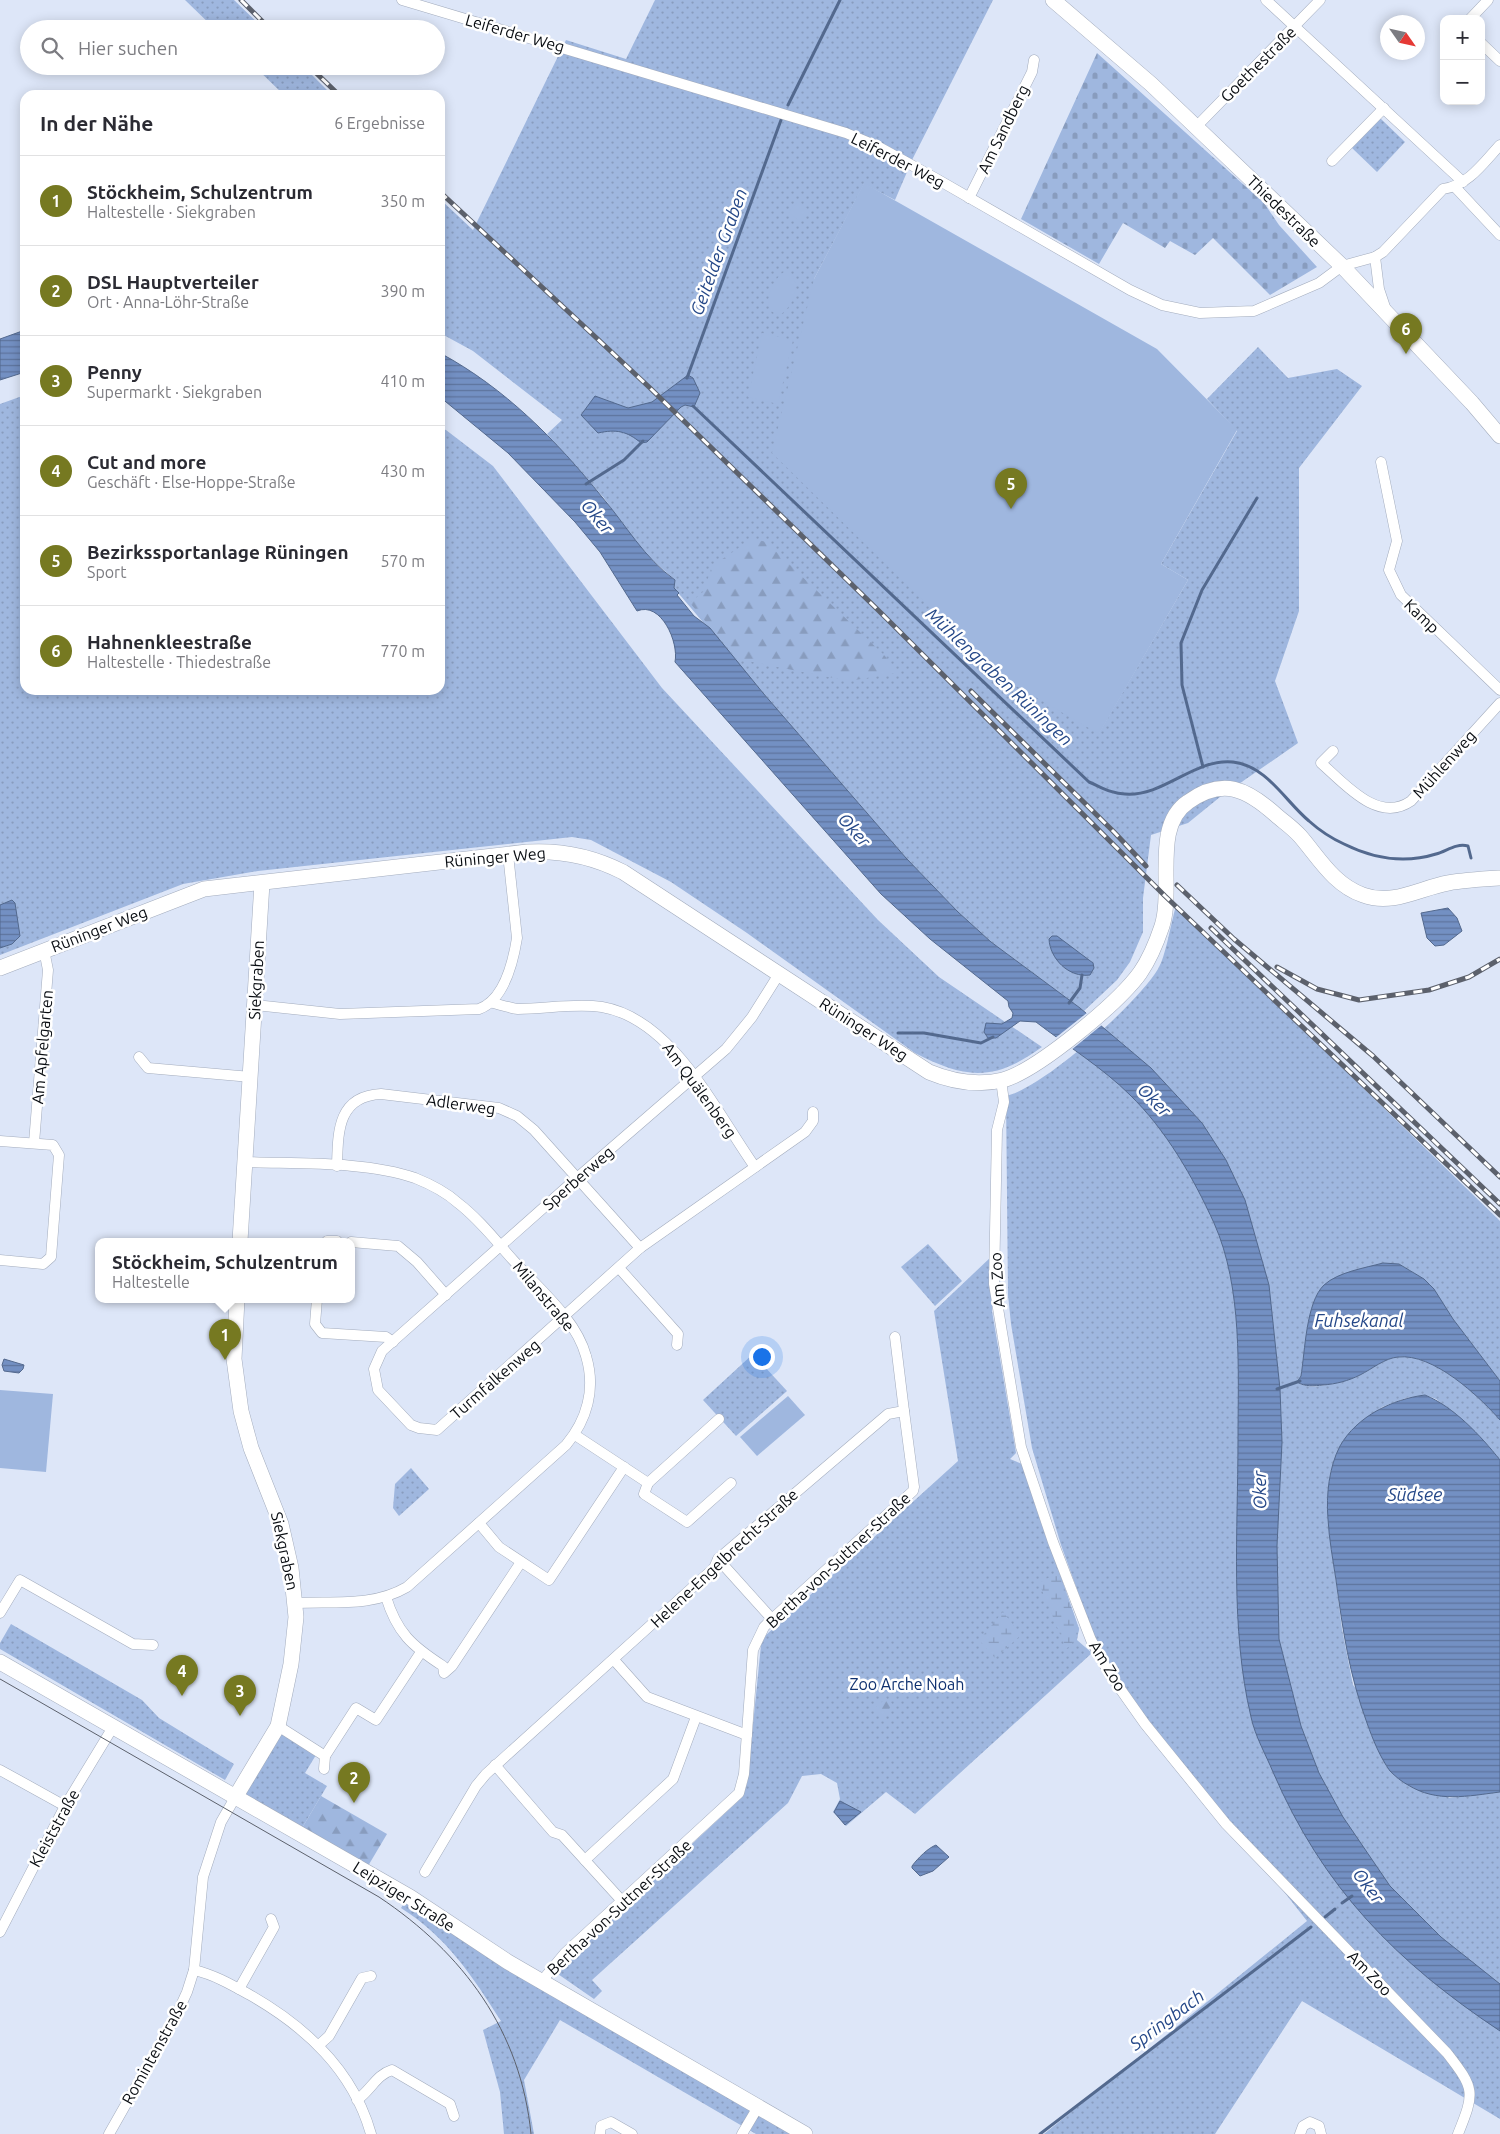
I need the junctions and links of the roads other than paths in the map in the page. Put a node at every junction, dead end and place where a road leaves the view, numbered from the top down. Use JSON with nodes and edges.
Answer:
{"nodes":[{"id":1,"x":402,"y":0,"type":"edge"},
{"id":2,"x":1053,"y":0,"type":"edge"},
{"id":3,"x":1266,"y":0,"type":"edge"},
{"id":4,"x":1320,"y":0,"type":"edge"},
{"id":5,"x":1488,"y":0,"type":"edge"},
{"id":6,"x":1474,"y":15,"type":"edge"},
{"id":7,"x":1295,"y":26,"type":"junction"},
{"id":8,"x":1485,"y":47,"type":"edge"},
{"id":9,"x":1034,"y":60,"type":"dead end"},
{"id":10,"x":1500,"y":61,"type":"edge"},
{"id":11,"x":1384,"y":108,"type":"junction"},
{"id":12,"x":1196,"y":127,"type":"junction"},
{"id":13,"x":1500,"y":145,"type":"edge"},
{"id":14,"x":1332,"y":161,"type":"dead end"},
{"id":15,"x":1460,"y":185,"type":"junction"},
{"id":16,"x":969,"y":198,"type":"junction"},
{"id":17,"x":1500,"y":235,"type":"edge"},
{"id":18,"x":1375,"y":257,"type":"junction"},
{"id":19,"x":1342,"y":266,"type":"junction"},
{"id":20,"x":1388,"y":315,"type":"junction"},
{"id":21,"x":1500,"y":436,"type":"edge"},
{"id":22,"x":1381,"y":462,"type":"dead end"},
{"id":23,"x":1500,"y":690,"type":"edge"},
{"id":24,"x":1500,"y":703,"type":"edge"},
{"id":25,"x":1333,"y":752,"type":"dead end"},
{"id":26,"x":508,"y":854,"type":"junction"},
{"id":27,"x":1500,"y":878,"type":"edge"},
{"id":28,"x":262,"y":882,"type":"junction"},
{"id":29,"x":44,"y":950,"type":"junction"},
{"id":30,"x":0,"y":968,"type":"edge"},
{"id":31,"x":779,"y":974,"type":"junction"},
{"id":32,"x":492,"y":1003,"type":"junction"},
{"id":33,"x":255,"y":1005,"type":"junction"},
{"id":34,"x":139,"y":1057,"type":"dead end"},
{"id":35,"x":250,"y":1077,"type":"junction"},
{"id":36,"x":695,"y":1078,"type":"junction"},
{"id":37,"x":1001,"y":1080,"type":"junction"},
{"id":38,"x":813,"y":1112,"type":"dead end"},
{"id":39,"x":0,"y":1142,"type":"edge"},
{"id":40,"x":34,"y":1143,"type":"junction"},
{"id":41,"x":246,"y":1162,"type":"junction"},
{"id":42,"x":336,"y":1166,"type":"junction"},
{"id":43,"x":755,"y":1166,"type":"junction"},
{"id":44,"x":577,"y":1178,"type":"junction"},
{"id":45,"x":240,"y":1238,"type":"edge"},
{"id":46,"x":355,"y":1242,"type":"edge"},
{"id":47,"x":500,"y":1246,"type":"junction"},
{"id":48,"x":640,"y":1248,"type":"junction"},
{"id":49,"x":0,"y":1260,"type":"edge"},
{"id":50,"x":619,"y":1268,"type":"junction"},
{"id":51,"x":446,"y":1295,"type":"junction"},
{"id":52,"x":237,"y":1303,"type":"edge"},
{"id":53,"x":316,"y":1303,"type":"edge"},
{"id":54,"x":565,"y":1317,"type":"junction"},
{"id":55,"x":895,"y":1337,"type":"dead end"},
{"id":56,"x":393,"y":1342,"type":"junction"},
{"id":57,"x":677,"y":1345,"type":"dead end"},
{"id":58,"x":374,"y":1377,"type":"joint"},
{"id":59,"x":904,"y":1410,"type":"junction"},
{"id":60,"x":719,"y":1419,"type":"dead end"},
{"id":61,"x":575,"y":1435,"type":"junction"},
{"id":62,"x":624,"y":1467,"type":"junction"},
{"id":63,"x":648,"y":1482,"type":"junction"},
{"id":64,"x":730,"y":1483,"type":"dead end"},
{"id":65,"x":479,"y":1523,"type":"junction"},
{"id":66,"x":718,"y":1559,"type":"junction"},
{"id":67,"x":521,"y":1562,"type":"junction"},
{"id":68,"x":386,"y":1596,"type":"junction"},
{"id":69,"x":295,"y":1603,"type":"junction"},
{"id":70,"x":0,"y":1613,"type":"edge"},
{"id":71,"x":772,"y":1618,"type":"junction"},
{"id":72,"x":154,"y":1645,"type":"dead end"},
{"id":73,"x":421,"y":1652,"type":"junction"},
{"id":74,"x":614,"y":1660,"type":"junction"},
{"id":75,"x":0,"y":1662,"type":"edge"},
{"id":76,"x":696,"y":1717,"type":"junction"},
{"id":77,"x":278,"y":1726,"type":"junction"},
{"id":78,"x":113,"y":1727,"type":"junction"},
{"id":79,"x":747,"y":1736,"type":"junction"},
{"id":80,"x":325,"y":1756,"type":"junction"},
{"id":81,"x":495,"y":1765,"type":"junction"},
{"id":82,"x":324,"y":1769,"type":"dead end"},
{"id":83,"x":0,"y":1770,"type":"edge"},
{"id":84,"x":236,"y":1796,"type":"junction"},
{"id":85,"x":65,"y":1806,"type":"junction"},
{"id":86,"x":585,"y":1860,"type":"junction"},
{"id":87,"x":425,"y":1872,"type":"dead end"},
{"id":88,"x":622,"y":1901,"type":"junction"},
{"id":89,"x":271,"y":1919,"type":"dead end"},
{"id":90,"x":0,"y":1932,"type":"edge"},
{"id":91,"x":194,"y":1970,"type":"junction"},
{"id":92,"x":371,"y":1976,"type":"dead end"},
{"id":93,"x":541,"y":1982,"type":"junction"},
{"id":94,"x":239,"y":1989,"type":"junction"},
{"id":95,"x":319,"y":2045,"type":"junction"},
{"id":96,"x":357,"y":2100,"type":"junction"},
{"id":97,"x":758,"y":2107,"type":"junction"},
{"id":98,"x":454,"y":2116,"type":"dead end"},
{"id":99,"x":109,"y":2134,"type":"edge"},
{"id":100,"x":371,"y":2134,"type":"edge"},
{"id":101,"x":600,"y":2134,"type":"edge"},
{"id":102,"x":632,"y":2134,"type":"edge"},
{"id":103,"x":742,"y":2134,"type":"edge"},
{"id":104,"x":805,"y":2134,"type":"edge"},
{"id":105,"x":1300,"y":2134,"type":"edge"},
{"id":106,"x":1321,"y":2134,"type":"edge"},
{"id":107,"x":1458,"y":2134,"type":"edge"}],
"edges":[{"from":1,"to":16,"type":"street","name":"Leiferder Weg"},
{"from":2,"to":12,"type":"street","name":"Thiedestraße"},
{"from":3,"to":7,"type":"street"},
{"from":4,"to":7,"type":"street","name":"Goethestraße"},
{"from":5,"to":6,"type":"street"},
{"from":7,"to":11,"type":"street"},
{"from":7,"to":12,"type":"street","name":"Goethestraße"},
{"from":8,"to":10,"type":"street"},
{"from":9,"to":16,"type":"street","name":"Am Sandberg"},
{"from":11,"to":14,"type":"street"},
{"from":11,"to":15,"type":"street"},
{"from":12,"to":19,"type":"street","name":"Thiedestraße"},
{"from":13,"to":15,"type":"street"},
{"from":15,"to":17,"type":"street"},
{"from":15,"to":18,"type":"street"},
{"from":16,"to":19,"type":"street","name":"Leiferder Weg"},
{"from":18,"to":19,"type":"street"},
{"from":18,"to":20,"type":"street"},
{"from":19,"to":20,"type":"street","name":"Thiedestraße"},
{"from":20,"to":21,"type":"street","name":"Thiedestraße"},
{"from":22,"to":23,"type":"street","name":"Kamp"},
{"from":24,"to":25,"type":"street","name":"Mühlenweg"},
{"from":26,"to":28,"type":"street","name":"Rüninger Weg"},
{"from":26,"to":31,"type":"street","name":"Rüninger Weg"},
{"from":26,"to":32,"type":"street"},
{"from":27,"to":37,"type":"street","name":"Rüninger Weg"},
{"from":28,"to":29,"type":"street","name":"Rüninger Weg"},
{"from":28,"to":33,"type":"street","name":"Siekgraben"},
{"from":29,"to":30,"type":"street","name":"Rüninger Weg"},
{"from":29,"to":40,"type":"street","name":"Am Apfelgarten"},
{"from":31,"to":36,"type":"street","name":"Sperberweg"},
{"from":31,"to":37,"type":"street","name":"Rüninger Weg"},
{"from":32,"to":33,"type":"street","name":"Am Quälenberg"},
{"from":32,"to":36,"type":"street","name":"Am Quälenberg"},
{"from":33,"to":35,"type":"street","name":"Siekgraben"},
{"from":34,"to":35,"type":"street"},
{"from":35,"to":41,"type":"street","name":"Siekgraben"},
{"from":36,"to":43,"type":"street","name":"Am Quälenberg"},
{"from":36,"to":44,"type":"street","name":"Sperberweg"},
{"from":37,"to":107,"type":"street","name":"Am Zoo"},
{"from":38,"to":43,"type":"street","name":"Turmfalkenweg"},
{"from":39,"to":40,"type":"street"},
{"from":40,"to":49,"type":"street"},
{"from":41,"to":42,"type":"street","name":"Milanstraße"},
{"from":41,"to":45,"type":"street","name":"Siekgraben"},
{"from":42,"to":44,"type":"street","name":"Adlerweg"},
{"from":42,"to":47,"type":"street","name":"Milanstraße"},
{"from":43,"to":48,"type":"street","name":"Turmfalkenweg"},
{"from":44,"to":47,"type":"street","name":"Sperberweg"},
{"from":44,"to":48,"type":"street","name":"Adlerweg"},
{"from":46,"to":51,"type":"street"},
{"from":47,"to":51,"type":"street","name":"Sperberweg"},
{"from":47,"to":54,"type":"street","name":"Milanstraße"},
{"from":48,"to":50,"type":"street","name":"Turmfalkenweg"},
{"from":50,"to":54,"type":"street","name":"Turmfalkenweg"},
{"from":50,"to":57,"type":"street"},
{"from":51,"to":56,"type":"street","name":"Sperberweg"},
{"from":52,"to":69,"type":"street","name":"Siekgraben"},
{"from":53,"to":56,"type":"street"},
{"from":54,"to":58,"type":"street","name":"Turmfalkenweg"},
{"from":54,"to":61,"type":"street","name":"Milanstraße"},
{"from":55,"to":59,"type":"street"},
{"from":56,"to":58,"type":"street","name":"Sperberweg"},
{"from":59,"to":66,"type":"street","name":"Helene-Engelbrecht-Straße"},
{"from":59,"to":71,"type":"street","name":"Bertha-von-Suttner-Straße"},
{"from":60,"to":63,"type":"street"},
{"from":61,"to":62,"type":"street"},
{"from":61,"to":65,"type":"street","name":"Milanstraße"},
{"from":62,"to":63,"type":"street"},
{"from":62,"to":67,"type":"street"},
{"from":63,"to":64,"type":"street"},
{"from":65,"to":67,"type":"street"},
{"from":65,"to":68,"type":"street","name":"Milanstraße"},
{"from":66,"to":71,"type":"street"},
{"from":66,"to":74,"type":"street","name":"Helene-Engelbrecht-Straße"},
{"from":67,"to":73,"type":"street"},
{"from":68,"to":69,"type":"street","name":"Milanstraße"},
{"from":68,"to":73,"type":"street"},
{"from":69,"to":77,"type":"street","name":"Siekgraben"},
{"from":70,"to":72,"type":"street"},
{"from":71,"to":79,"type":"street","name":"Bertha-von-Suttner-Straße"},
{"from":73,"to":80,"type":"street"},
{"from":74,"to":76,"type":"street"},
{"from":74,"to":81,"type":"street","name":"Helene-Engelbrecht-Straße"},
{"from":75,"to":78,"type":"street","name":"Leipziger Straße"},
{"from":76,"to":79,"type":"street"},
{"from":76,"to":86,"type":"street"},
{"from":77,"to":80,"type":"street"},
{"from":77,"to":84,"type":"street","name":"Siekgraben"},
{"from":78,"to":84,"type":"street","name":"Leipziger Straße"},
{"from":78,"to":85,"type":"street","name":"Kleiststraße"},
{"from":79,"to":88,"type":"street","name":"Bertha-von-Suttner-Straße"},
{"from":80,"to":82,"type":"street"},
{"from":81,"to":86,"type":"street"},
{"from":81,"to":87,"type":"street","name":"Helene-Engelbrecht-Straße"},
{"from":83,"to":85,"type":"street"},
{"from":84,"to":91,"type":"street","name":"Romintenstraße"},
{"from":84,"to":93,"type":"street","name":"Leipziger Straße"},
{"from":85,"to":90,"type":"street","name":"Kleiststraße"},
{"from":86,"to":88,"type":"street"},
{"from":88,"to":93,"type":"street","name":"Bertha-von-Suttner-Straße"},
{"from":89,"to":94,"type":"street"},
{"from":91,"to":94,"type":"street"},
{"from":91,"to":99,"type":"street","name":"Romintenstraße"},
{"from":92,"to":95,"type":"street"},
{"from":93,"to":97,"type":"street","name":"Leipziger Straße"},
{"from":94,"to":95,"type":"street"},
{"from":95,"to":96,"type":"street"},
{"from":96,"to":98,"type":"street"},
{"from":96,"to":100,"type":"street"},
{"from":97,"to":103,"type":"street"},
{"from":97,"to":104,"type":"street","name":"Leipziger Straße"},
{"from":101,"to":102,"type":"street"},
{"from":105,"to":106,"type":"street"}]}
